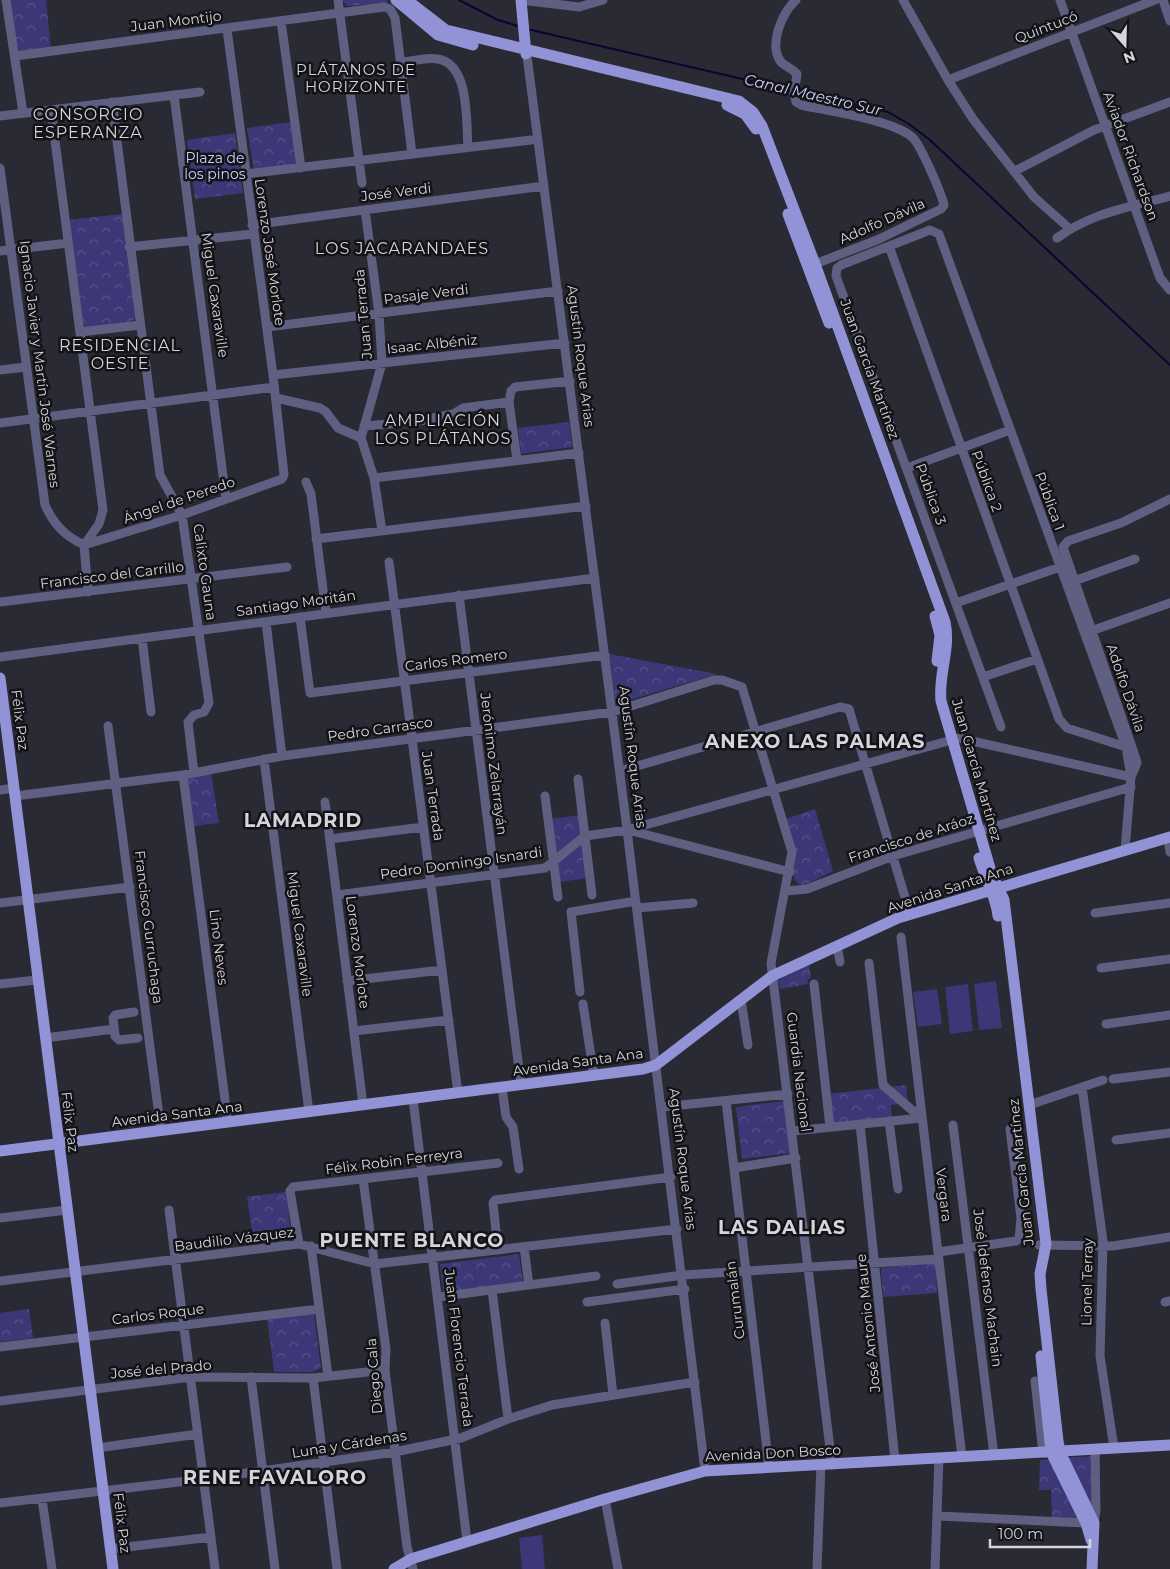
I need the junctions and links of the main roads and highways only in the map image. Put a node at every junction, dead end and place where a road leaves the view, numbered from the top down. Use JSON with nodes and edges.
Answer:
{"nodes":[{"id":1,"x":396,"y":0,"type":"edge"},
{"id":2,"x":407,"y":0,"type":"edge"},
{"id":3,"x":521,"y":0,"type":"edge"},
{"id":4,"x":526,"y":52,"type":"junction"},
{"id":5,"x":0,"y":678,"type":"edge"},
{"id":6,"x":948,"y":740,"type":"junction"},
{"id":7,"x":1169,"y":838,"type":"edge"},
{"id":8,"x":995,"y":888,"type":"junction"},
{"id":9,"x":58,"y":1144,"type":"junction"},
{"id":10,"x":0,"y":1151,"type":"edge"},
{"id":11,"x":1042,"y":1245,"type":"junction"},
{"id":12,"x":1170,"y":1445,"type":"edge"},
{"id":13,"x":1052,"y":1452,"type":"junction"},
{"id":14,"x":412,"y":1564,"type":"edge"},
{"id":15,"x":113,"y":1569,"type":"edge"},
{"id":16,"x":394,"y":1569,"type":"edge"},
{"id":17,"x":1092,"y":1569,"type":"edge"}],
"edges":[{"from":1,"to":4,"type":"main road"},
{"from":2,"to":4,"type":"main road"},
{"from":3,"to":4,"type":"main road"},
{"from":4,"to":6,"type":"main road","name":"Juan García Martínez"},
{"from":4,"to":6,"type":"main road","name":"Juan García Martínez"},
{"from":5,"to":9,"type":"main road","name":"Félix Paz"},
{"from":6,"to":8,"type":"main road","name":"Juan García Martínez"},
{"from":7,"to":8,"type":"main road","name":"Avenida Santa Ana"},
{"from":8,"to":9,"type":"main road","name":"Avenida Santa Ana"},
{"from":8,"to":11,"type":"main road","name":"Juan García Martínez"},
{"from":8,"to":11,"type":"main road","name":"Juan García Martínez"},
{"from":9,"to":10,"type":"main road","name":"Avenida Santa Ana"},
{"from":9,"to":15,"type":"main road","name":"Félix Paz"},
{"from":11,"to":13,"type":"main road","name":"Juan García Martínez"},
{"from":12,"to":13,"type":"main road","name":"Avenida Don Bosco"},
{"from":13,"to":14,"type":"main road","name":"Avenida Don Bosco"},
{"from":13,"to":17,"type":"main road","name":"Juan García Martínez"},
{"from":14,"to":16,"type":"main road","name":"Avenida Don Bosco"}]}
